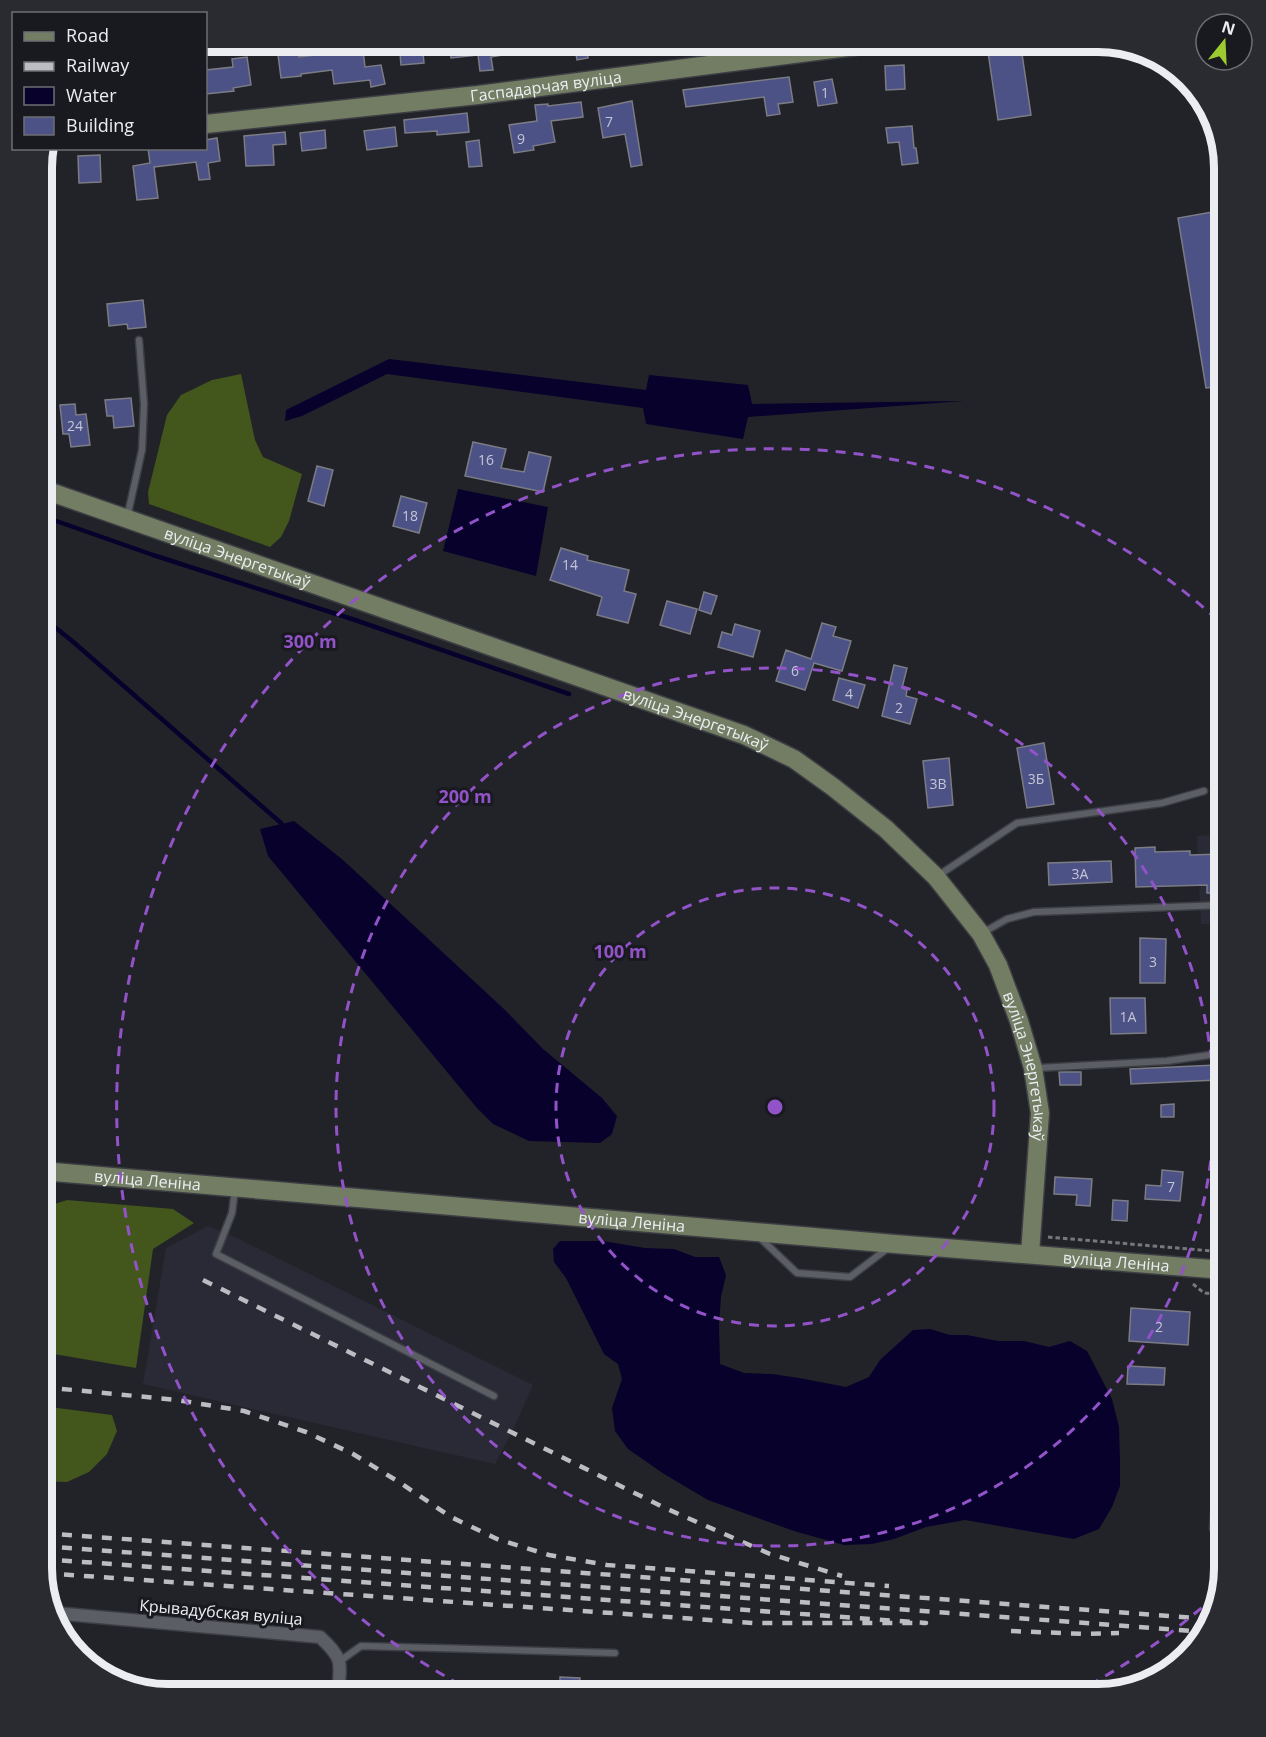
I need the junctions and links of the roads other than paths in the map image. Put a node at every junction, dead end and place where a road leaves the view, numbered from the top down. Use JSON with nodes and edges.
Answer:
{"nodes":[{"id":1,"x":804,"y":53,"type":"edge"},
{"id":2,"x":207,"y":124,"type":"edge"},
{"id":3,"x":139,"y":340,"type":"dead end"},
{"id":4,"x":53,"y":493,"type":"edge"},
{"id":5,"x":127,"y":518,"type":"junction"},
{"id":6,"x":1204,"y":791,"type":"dead end"},
{"id":7,"x":936,"y":877,"type":"junction"},
{"id":8,"x":1214,"y":905,"type":"edge"},
{"id":9,"x":981,"y":934,"type":"junction"},
{"id":10,"x":1214,"y":1054,"type":"edge"},
{"id":11,"x":1033,"y":1068,"type":"junction"},
{"id":12,"x":53,"y":1172,"type":"edge"},
{"id":13,"x":235,"y":1188,"type":"junction"},
{"id":14,"x":753,"y":1232,"type":"junction"},
{"id":15,"x":895,"y":1244,"type":"junction"},
{"id":16,"x":1031,"y":1245,"type":"junction"},
{"id":17,"x":1214,"y":1269,"type":"edge"},
{"id":18,"x":494,"y":1396,"type":"dead end"},
{"id":19,"x":1214,"y":1515,"type":"edge"},
{"id":20,"x":1214,"y":1529,"type":"edge"},
{"id":21,"x":61,"y":1614,"type":"edge"},
{"id":22,"x":615,"y":1653,"type":"dead end"},
{"id":23,"x":340,"y":1661,"type":"junction"},
{"id":24,"x":339,"y":1684,"type":"edge"}],
"edges":[{"from":1,"to":2,"type":"street","name":"Гаспадарчая вуліца"},
{"from":3,"to":5,"type":"lane"},
{"from":4,"to":5,"type":"street","name":"вуліца Энергетыкаў"},
{"from":5,"to":7,"type":"street","name":"вуліца Энергетыкаў"},
{"from":6,"to":7,"type":"lane"},
{"from":7,"to":9,"type":"street","name":"вуліца Энергетыкаў"},
{"from":8,"to":9,"type":"lane"},
{"from":9,"to":11,"type":"street","name":"вуліца Энергетыкаў"},
{"from":10,"to":11,"type":"lane"},
{"from":11,"to":16,"type":"street","name":"вуліца Энергетыкаў"},
{"from":12,"to":13,"type":"street","name":"вуліца Леніна"},
{"from":13,"to":14,"type":"street","name":"вуліца Леніна"},
{"from":13,"to":18,"type":"lane"},
{"from":14,"to":15,"type":"street","name":"вуліца Леніна"},
{"from":14,"to":15,"type":"lane"},
{"from":15,"to":16,"type":"street","name":"вуліца Леніна"},
{"from":16,"to":17,"type":"street","name":"вуліца Леніна"},
{"from":19,"to":20,"type":"lane"},
{"from":21,"to":23,"type":"street","name":"Крывадубская вуліца"},
{"from":22,"to":23,"type":"lane"},
{"from":23,"to":24,"type":"street"}]}
